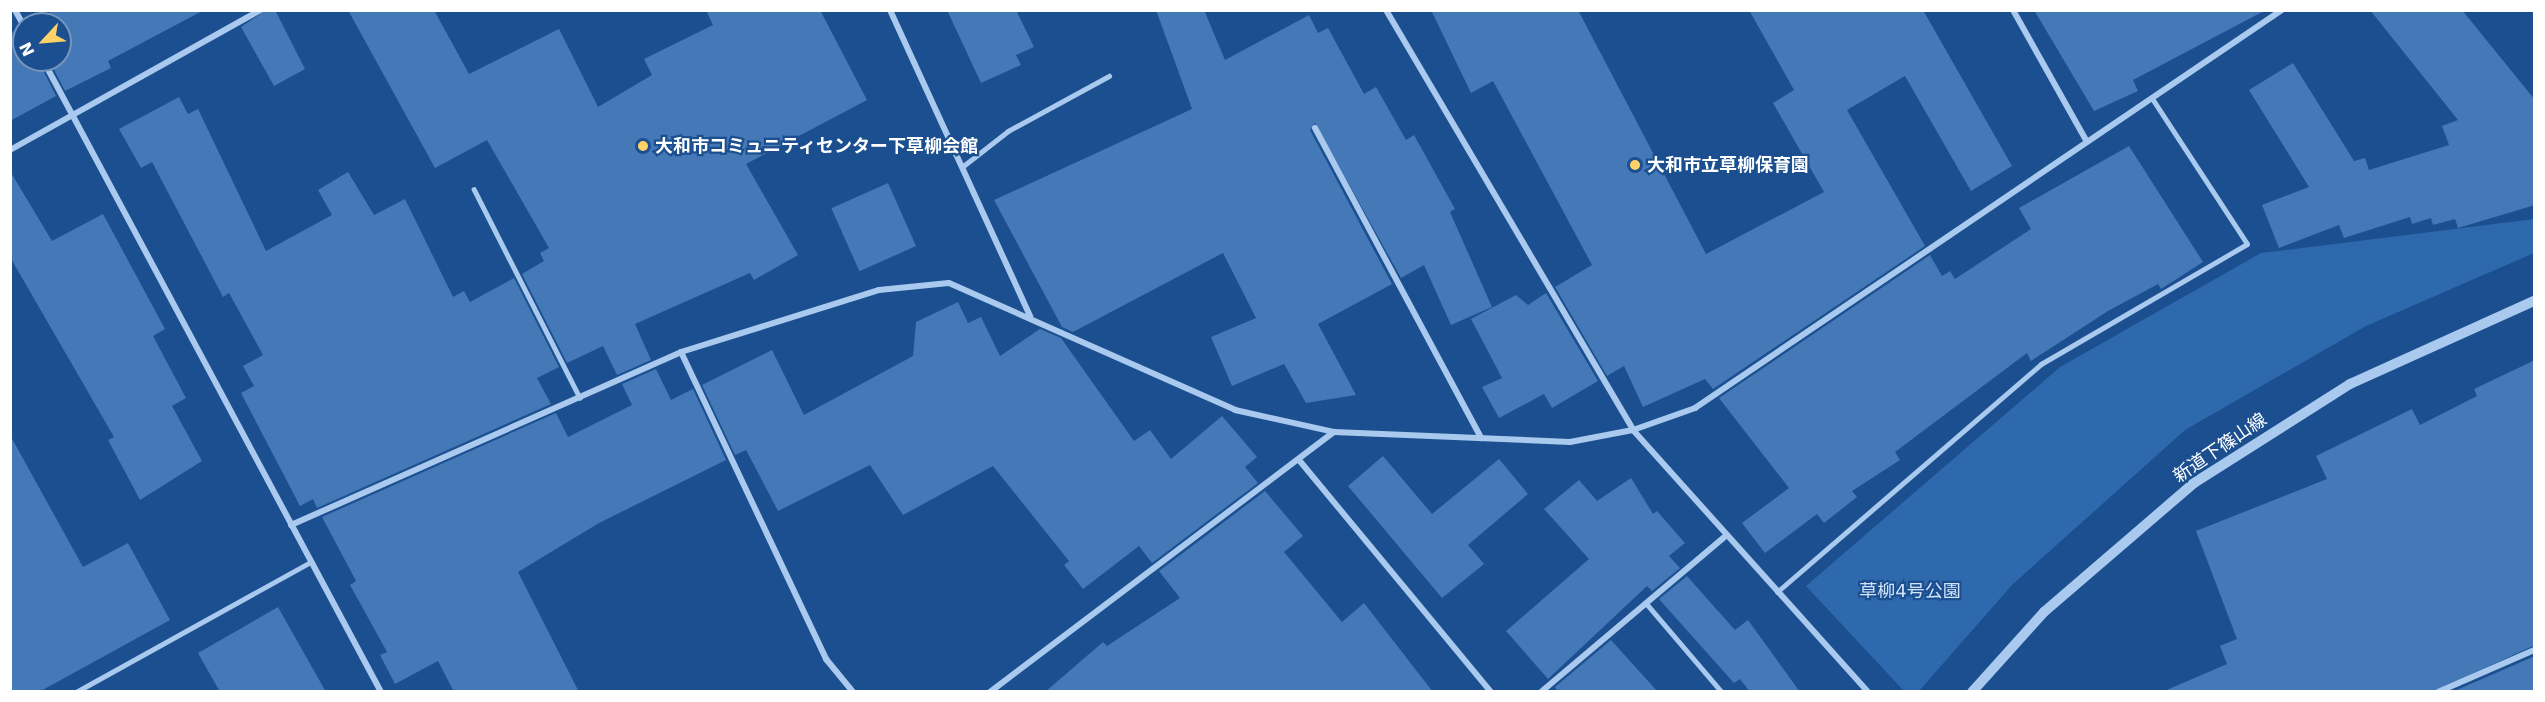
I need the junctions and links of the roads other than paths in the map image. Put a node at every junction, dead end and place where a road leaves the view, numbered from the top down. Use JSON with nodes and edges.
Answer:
{"nodes":[{"id":1,"x":261,"y":10,"type":"edge"},
{"id":2,"x":890,"y":10,"type":"edge"},
{"id":3,"x":1386,"y":10,"type":"edge"},
{"id":4,"x":2013,"y":10,"type":"edge"},
{"id":5,"x":2282,"y":10,"type":"edge"},
{"id":6,"x":50,"y":72,"type":"edge"},
{"id":7,"x":1109,"y":76,"type":"dead end"},
{"id":8,"x":2151,"y":99,"type":"junction"},
{"id":9,"x":73,"y":115,"type":"junction"},
{"id":10,"x":1315,"y":128,"type":"dead end"},
{"id":11,"x":2086,"y":140,"type":"junction"},
{"id":12,"x":10,"y":150,"type":"edge"},
{"id":13,"x":962,"y":167,"type":"junction"},
{"id":14,"x":474,"y":189,"type":"dead end"},
{"id":15,"x":2535,"y":301,"type":"edge"},
{"id":16,"x":1031,"y":316,"type":"junction"},
{"id":17,"x":681,"y":352,"type":"junction"},
{"id":18,"x":580,"y":398,"type":"junction"},
{"id":19,"x":1633,"y":430,"type":"junction"},
{"id":20,"x":1334,"y":432,"type":"junction"},
{"id":21,"x":1481,"y":438,"type":"junction"},
{"id":22,"x":1299,"y":460,"type":"junction"},
{"id":23,"x":291,"y":525,"type":"junction"},
{"id":24,"x":1727,"y":535,"type":"junction"},
{"id":25,"x":311,"y":562,"type":"junction"},
{"id":26,"x":1777,"y":592,"type":"junction"},
{"id":27,"x":1646,"y":603,"type":"junction"},
{"id":28,"x":2535,"y":650,"type":"edge"},
{"id":29,"x":76,"y":692,"type":"edge"},
{"id":30,"x":381,"y":692,"type":"edge"},
{"id":31,"x":853,"y":692,"type":"edge"},
{"id":32,"x":990,"y":692,"type":"edge"},
{"id":33,"x":1491,"y":692,"type":"edge"},
{"id":34,"x":1541,"y":692,"type":"edge"},
{"id":35,"x":1722,"y":692,"type":"edge"},
{"id":36,"x":1868,"y":692,"type":"edge"},
{"id":37,"x":1972,"y":692,"type":"edge"},
{"id":38,"x":2438,"y":692,"type":"edge"}],
"edges":[{"from":1,"to":9,"type":"street"},
{"from":2,"to":13,"type":"street"},
{"from":3,"to":19,"type":"street"},
{"from":4,"to":11,"type":"street"},
{"from":5,"to":8,"type":"street"},
{"from":6,"to":9,"type":"street"},
{"from":7,"to":13,"type":"lane"},
{"from":8,"to":11,"type":"street"},
{"from":8,"to":26,"type":"lane"},
{"from":9,"to":12,"type":"street"},
{"from":9,"to":23,"type":"street"},
{"from":10,"to":21,"type":"street"},
{"from":11,"to":19,"type":"street"},
{"from":13,"to":16,"type":"street"},
{"from":14,"to":18,"type":"lane"},
{"from":15,"to":37,"type":"street","name":"新道下篠山線"},
{"from":16,"to":17,"type":"street"},
{"from":16,"to":20,"type":"street"},
{"from":17,"to":18,"type":"street"},
{"from":17,"to":31,"type":"street"},
{"from":18,"to":23,"type":"street"},
{"from":19,"to":21,"type":"street"},
{"from":19,"to":24,"type":"street"},
{"from":20,"to":21,"type":"street"},
{"from":20,"to":22,"type":"street"},
{"from":22,"to":32,"type":"street"},
{"from":22,"to":33,"type":"street"},
{"from":23,"to":25,"type":"street"},
{"from":24,"to":26,"type":"street"},
{"from":24,"to":27,"type":"street"},
{"from":25,"to":29,"type":"lane"},
{"from":25,"to":30,"type":"street"},
{"from":26,"to":36,"type":"street"},
{"from":27,"to":34,"type":"street"},
{"from":27,"to":35,"type":"lane"},
{"from":28,"to":38,"type":"street"}]}
